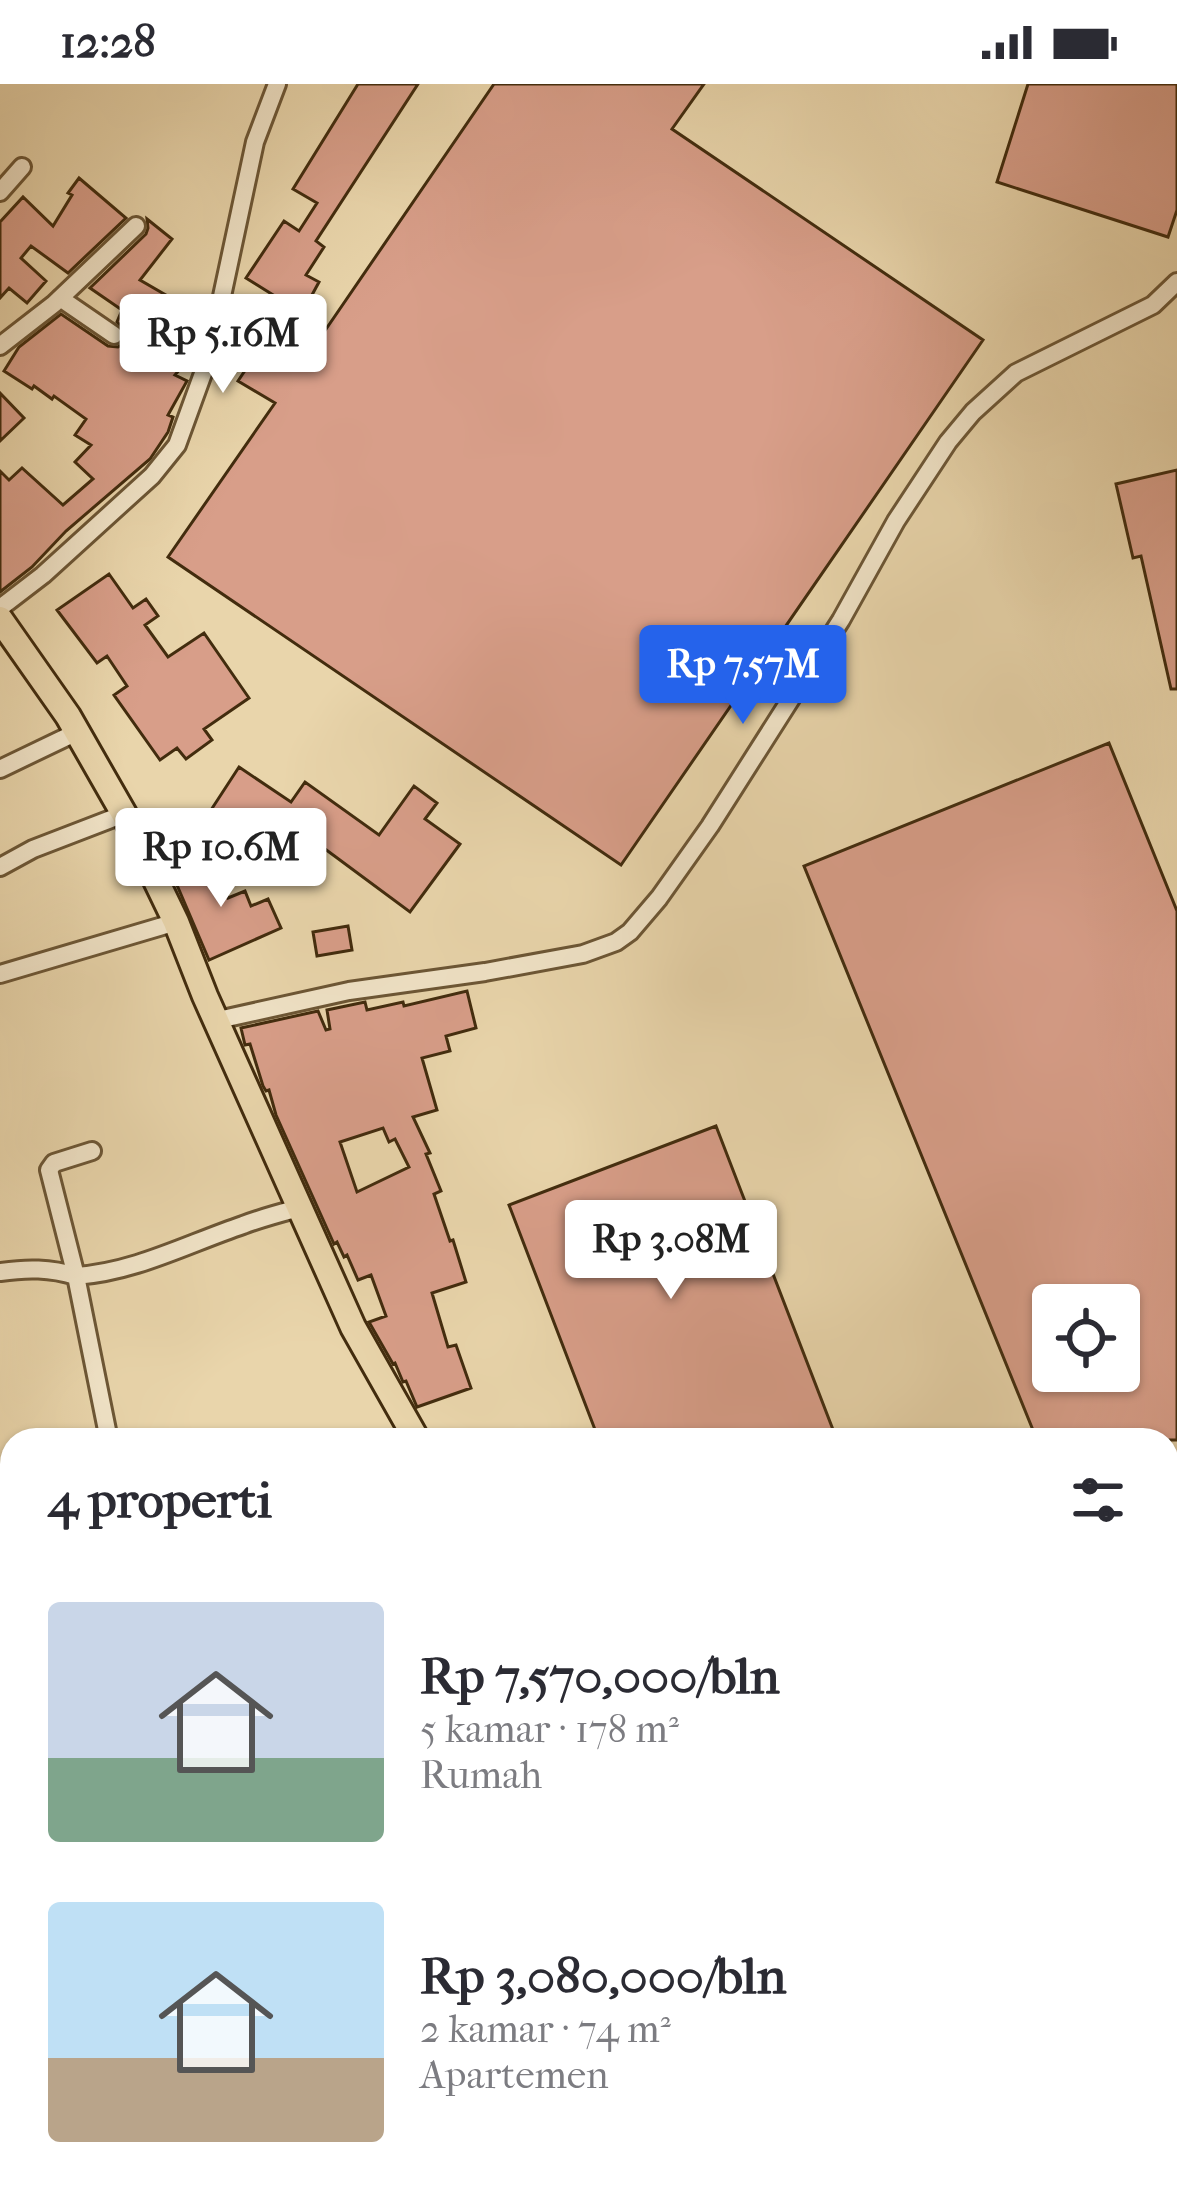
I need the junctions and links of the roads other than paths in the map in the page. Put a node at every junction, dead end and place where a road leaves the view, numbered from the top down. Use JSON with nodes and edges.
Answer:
{"nodes":[{"id":1,"x":278,"y":84,"type":"edge"},
{"id":2,"x":22,"y":167,"type":"dead end"},
{"id":3,"x":0,"y":192,"type":"edge"},
{"id":4,"x":136,"y":226,"type":"dead end"},
{"id":5,"x":1177,"y":282,"type":"edge"},
{"id":6,"x":60,"y":298,"type":"junction"},
{"id":7,"x":113,"y":335,"type":"dead end"},
{"id":8,"x":0,"y":346,"type":"edge"},
{"id":9,"x":0,"y":608,"type":"edge"},
{"id":10,"x":5,"y":634,"type":"edge"},
{"id":11,"x":77,"y":732,"type":"junction"},
{"id":12,"x":0,"y":770,"type":"edge"},
{"id":13,"x":124,"y":814,"type":"junction"},
{"id":14,"x":0,"y":867,"type":"edge"},
{"id":15,"x":176,"y":922,"type":"junction"},
{"id":16,"x":0,"y":974,"type":"edge"},
{"id":17,"x":218,"y":1020,"type":"junction"},
{"id":18,"x":92,"y":1151,"type":"dead end"},
{"id":19,"x":299,"y":1208,"type":"junction"},
{"id":20,"x":0,"y":1272,"type":"edge"},
{"id":21,"x":76,"y":1276,"type":"junction"},
{"id":22,"x":107,"y":1428,"type":"edge"},
{"id":23,"x":410,"y":1428,"type":"edge"}],
"edges":[{"from":1,"to":9,"type":"street"},
{"from":2,"to":3,"type":"street"},
{"from":4,"to":6,"type":"street"},
{"from":5,"to":17,"type":"street"},
{"from":6,"to":7,"type":"street"},
{"from":6,"to":8,"type":"street"},
{"from":10,"to":11,"type":"main road"},
{"from":11,"to":12,"type":"street"},
{"from":11,"to":13,"type":"main road"},
{"from":13,"to":14,"type":"street"},
{"from":13,"to":15,"type":"main road"},
{"from":15,"to":16,"type":"street"},
{"from":15,"to":17,"type":"main road"},
{"from":17,"to":19,"type":"main road"},
{"from":18,"to":21,"type":"street"},
{"from":19,"to":21,"type":"street"},
{"from":19,"to":23,"type":"main road"},
{"from":20,"to":21,"type":"street"},
{"from":21,"to":22,"type":"street"}]}
